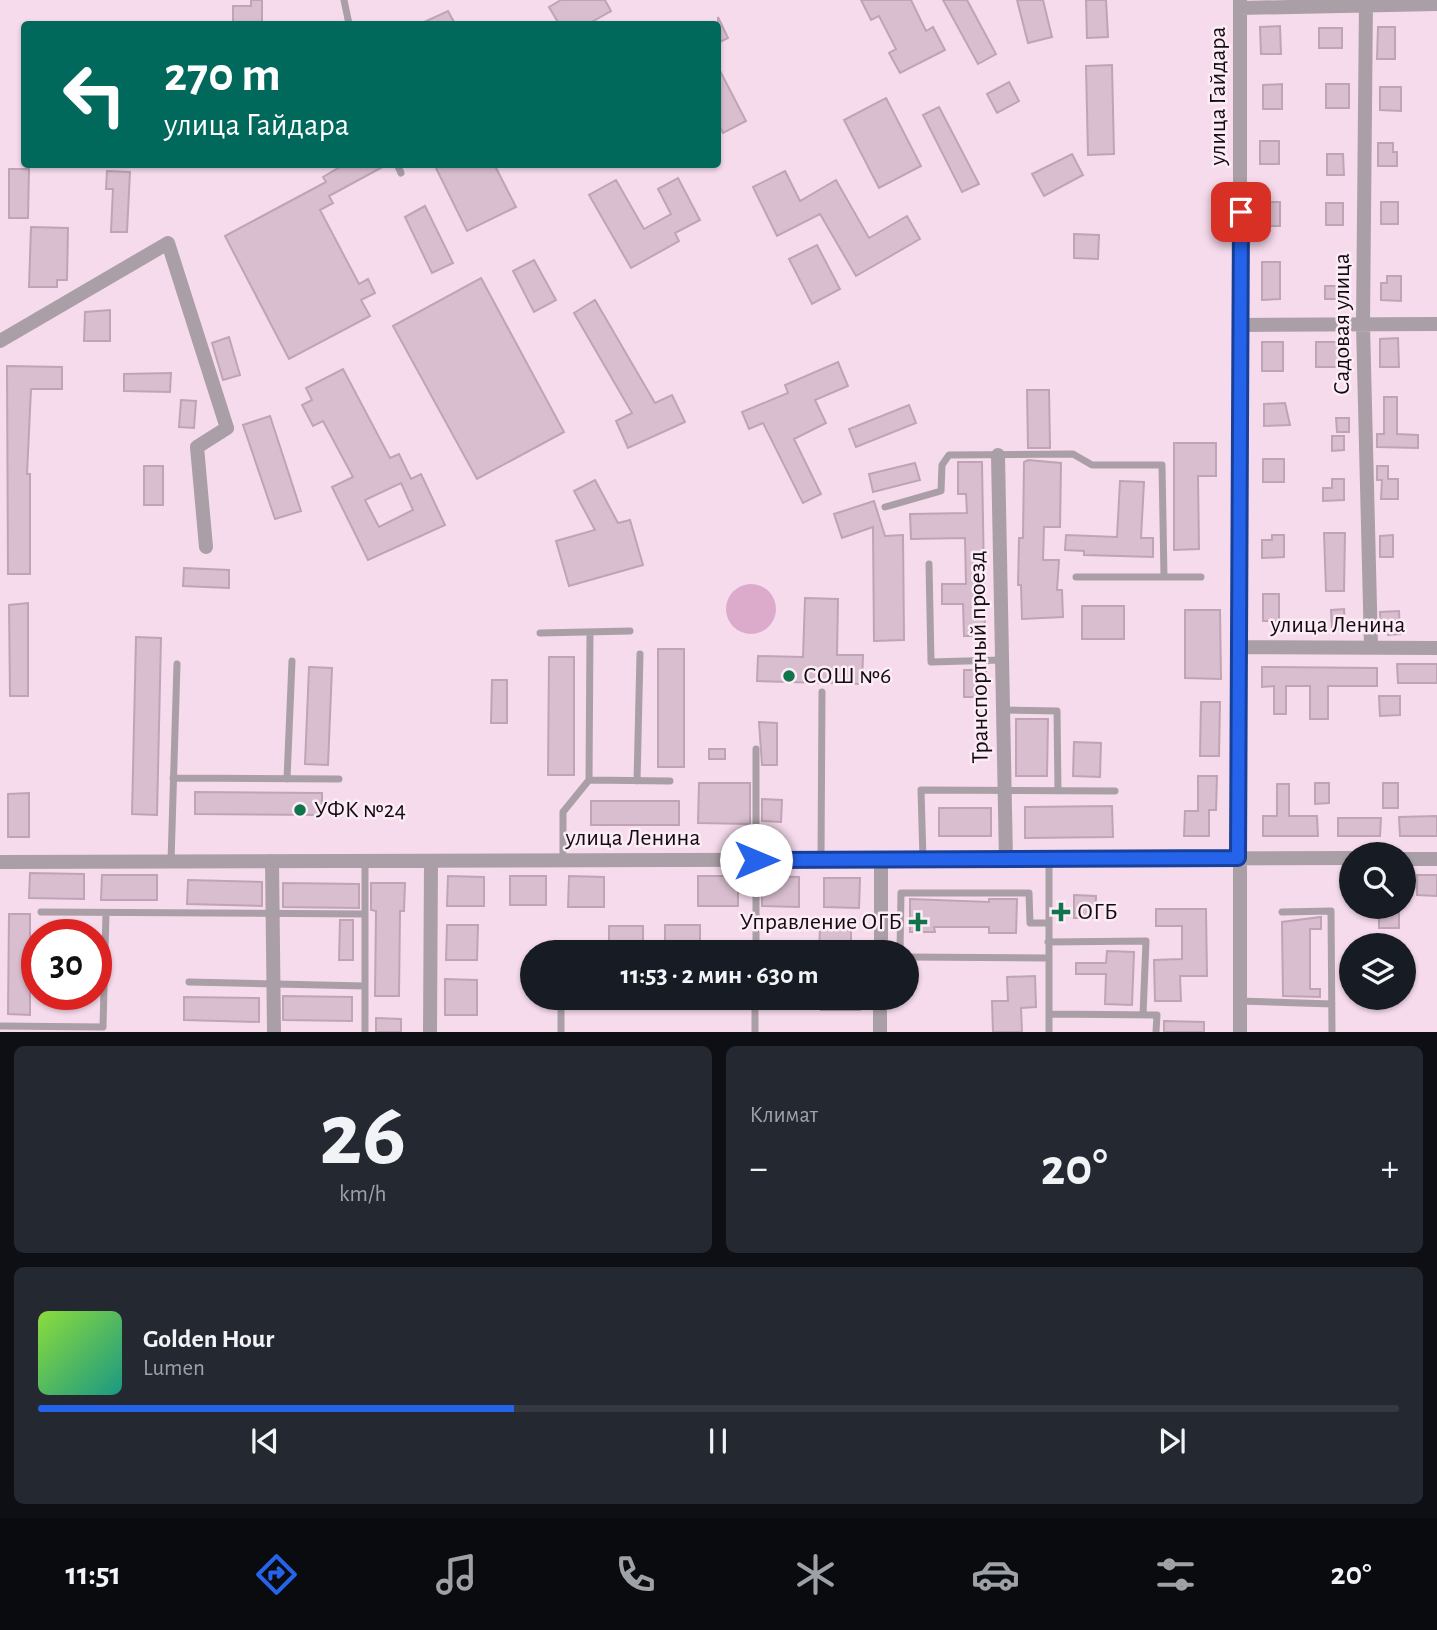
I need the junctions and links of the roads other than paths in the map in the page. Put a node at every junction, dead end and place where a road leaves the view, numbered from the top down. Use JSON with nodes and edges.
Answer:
{"nodes":[{"id":1,"x":344,"y":0,"type":"edge"},
{"id":2,"x":1337,"y":3,"type":"edge"},
{"id":3,"x":1366,"y":3,"type":"edge"},
{"id":4,"x":1240,"y":4,"type":"edge"},
{"id":5,"x":1437,"y":4,"type":"edge"},
{"id":6,"x":348,"y":21,"type":"edge"},
{"id":7,"x":399,"y":168,"type":"edge"},
{"id":8,"x":401,"y":173,"type":"dead end"},
{"id":9,"x":1437,"y":324,"type":"edge"},
{"id":10,"x":1241,"y":325,"type":"junction"},
{"id":11,"x":1363,"y":325,"type":"junction"},
{"id":12,"x":0,"y":341,"type":"edge"},
{"id":13,"x":998,"y":455,"type":"junction"},
{"id":14,"x":885,"y":507,"type":"dead end"},
{"id":15,"x":206,"y":547,"type":"dead end"},
{"id":16,"x":929,"y":564,"type":"dead end"},
{"id":17,"x":1076,"y":577,"type":"dead end"},
{"id":18,"x":1164,"y":577,"type":"junction"},
{"id":19,"x":1201,"y":577,"type":"dead end"},
{"id":20,"x":630,"y":631,"type":"dead end"},
{"id":21,"x":590,"y":632,"type":"junction"},
{"id":22,"x":540,"y":633,"type":"dead end"},
{"id":23,"x":1239,"y":647,"type":"junction"},
{"id":24,"x":1371,"y":648,"type":"junction"},
{"id":25,"x":1437,"y":648,"type":"edge"},
{"id":26,"x":640,"y":654,"type":"dead end"},
{"id":27,"x":292,"y":660,"type":"dead end"},
{"id":28,"x":1002,"y":660,"type":"junction"},
{"id":29,"x":177,"y":663,"type":"dead end"},
{"id":30,"x":822,"y":692,"type":"dead end"},
{"id":31,"x":1003,"y":710,"type":"junction"},
{"id":32,"x":755,"y":749,"type":"dead end"},
{"id":33,"x":173,"y":778,"type":"junction"},
{"id":34,"x":287,"y":779,"type":"junction"},
{"id":35,"x":338,"y":779,"type":"dead end"},
{"id":36,"x":589,"y":780,"type":"junction"},
{"id":37,"x":638,"y":781,"type":"junction"},
{"id":38,"x":670,"y":781,"type":"dead end"},
{"id":39,"x":1005,"y":791,"type":"junction"},
{"id":40,"x":1058,"y":791,"type":"junction"},
{"id":41,"x":1115,"y":791,"type":"dead end"},
{"id":42,"x":1238,"y":858,"type":"junction"},
{"id":43,"x":1339,"y":858,"type":"edge"},
{"id":44,"x":881,"y":859,"type":"junction"},
{"id":45,"x":923,"y":859,"type":"junction"},
{"id":46,"x":1006,"y":859,"type":"junction"},
{"id":47,"x":1049,"y":859,"type":"junction"},
{"id":48,"x":1416,"y":859,"type":"edge"},
{"id":49,"x":1437,"y":859,"type":"edge"},
{"id":50,"x":756,"y":860,"type":"junction"},
{"id":51,"x":821,"y":860,"type":"junction"},
{"id":52,"x":272,"y":861,"type":"junction"},
{"id":53,"x":365,"y":861,"type":"junction"},
{"id":54,"x":431,"y":861,"type":"junction"},
{"id":55,"x":563,"y":861,"type":"junction"},
{"id":56,"x":0,"y":862,"type":"edge"},
{"id":57,"x":171,"y":862,"type":"junction"},
{"id":58,"x":41,"y":912,"type":"dead end"},
{"id":59,"x":1282,"y":912,"type":"dead end"},
{"id":60,"x":106,"y":913,"type":"junction"},
{"id":61,"x":273,"y":914,"type":"junction"},
{"id":62,"x":365,"y":915,"type":"junction"},
{"id":63,"x":1048,"y":923,"type":"junction"},
{"id":64,"x":756,"y":940,"type":"edge"},
{"id":65,"x":881,"y":940,"type":"edge"},
{"id":66,"x":900,"y":940,"type":"edge"},
{"id":67,"x":1048,"y":942,"type":"junction"},
{"id":68,"x":919,"y":957,"type":"edge"},
{"id":69,"x":1048,"y":958,"type":"junction"},
{"id":70,"x":189,"y":982,"type":"dead end"},
{"id":71,"x":274,"y":984,"type":"junction"},
{"id":72,"x":365,"y":986,"type":"junction"},
{"id":73,"x":1240,"y":1001,"type":"junction"},
{"id":74,"x":1332,"y":1004,"type":"junction"},
{"id":75,"x":561,"y":1010,"type":"edge"},
{"id":76,"x":755,"y":1010,"type":"edge"},
{"id":77,"x":880,"y":1010,"type":"edge"},
{"id":78,"x":1049,"y":1014,"type":"junction"},
{"id":79,"x":1143,"y":1015,"type":"junction"},
{"id":80,"x":0,"y":1026,"type":"edge"},
{"id":81,"x":274,"y":1031,"type":"edge"},
{"id":82,"x":365,"y":1031,"type":"edge"},
{"id":83,"x":430,"y":1031,"type":"edge"},
{"id":84,"x":561,"y":1031,"type":"edge"},
{"id":85,"x":755,"y":1031,"type":"edge"},
{"id":86,"x":880,"y":1031,"type":"edge"},
{"id":87,"x":1049,"y":1031,"type":"edge"},
{"id":88,"x":1156,"y":1031,"type":"edge"},
{"id":89,"x":1240,"y":1031,"type":"edge"},
{"id":90,"x":1332,"y":1031,"type":"edge"}],
"edges":[{"from":1,"to":6,"type":"lane"},
{"from":2,"to":3,"type":"street"},
{"from":2,"to":4,"type":"street"},
{"from":3,"to":5,"type":"street"},
{"from":3,"to":11,"type":"street","name":"Садовая улица"},
{"from":4,"to":10,"type":"street","name":"улица Гайдара"},
{"from":7,"to":8,"type":"lane"},
{"from":9,"to":11,"type":"street"},
{"from":10,"to":11,"type":"street"},
{"from":10,"to":23,"type":"street","name":"улица Гайдара"},
{"from":11,"to":24,"type":"street","name":"Садовая улица"},
{"from":12,"to":15,"type":"street"},
{"from":13,"to":14,"type":"lane"},
{"from":13,"to":18,"type":"lane"},
{"from":13,"to":28,"type":"street","name":"Транспортный проезд"},
{"from":16,"to":28,"type":"lane"},
{"from":17,"to":18,"type":"lane"},
{"from":18,"to":19,"type":"lane"},
{"from":20,"to":21,"type":"lane"},
{"from":21,"to":22,"type":"lane"},
{"from":21,"to":36,"type":"lane"},
{"from":23,"to":24,"type":"street","name":"улица Ленина"},
{"from":23,"to":42,"type":"street","name":"улица Гайдара"},
{"from":24,"to":25,"type":"street","name":"улица Ленина"},
{"from":26,"to":37,"type":"lane"},
{"from":27,"to":34,"type":"lane"},
{"from":28,"to":31,"type":"street","name":"Транспортный проезд"},
{"from":29,"to":33,"type":"lane"},
{"from":30,"to":51,"type":"lane"},
{"from":31,"to":39,"type":"street","name":"Транспортный проезд"},
{"from":31,"to":40,"type":"lane"},
{"from":32,"to":50,"type":"lane"},
{"from":33,"to":34,"type":"lane"},
{"from":33,"to":57,"type":"lane"},
{"from":34,"to":35,"type":"lane"},
{"from":36,"to":37,"type":"lane"},
{"from":36,"to":55,"type":"lane"},
{"from":37,"to":38,"type":"lane"},
{"from":39,"to":40,"type":"lane"},
{"from":39,"to":45,"type":"lane"},
{"from":39,"to":46,"type":"street","name":"Транспортный проезд"},
{"from":40,"to":41,"type":"lane"},
{"from":42,"to":43,"type":"street","name":"улица Ленина"},
{"from":42,"to":47,"type":"street","name":"улица Ленина"},
{"from":42,"to":73,"type":"street","name":"улица Гайдара"},
{"from":44,"to":45,"type":"street","name":"улица Ленина"},
{"from":44,"to":51,"type":"street","name":"улица Ленина"},
{"from":44,"to":65,"type":"street"},
{"from":45,"to":46,"type":"street","name":"улица Ленина"},
{"from":46,"to":47,"type":"street","name":"улица Ленина"},
{"from":47,"to":63,"type":"lane"},
{"from":48,"to":49,"type":"street"},
{"from":50,"to":51,"type":"street","name":"улица Ленина"},
{"from":50,"to":55,"type":"street","name":"улица Ленина"},
{"from":50,"to":64,"type":"lane"},
{"from":52,"to":53,"type":"street","name":"улица Ленина"},
{"from":52,"to":57,"type":"street","name":"улица Ленина"},
{"from":52,"to":61,"type":"street"},
{"from":53,"to":54,"type":"street","name":"улица Ленина"},
{"from":53,"to":62,"type":"lane"},
{"from":54,"to":55,"type":"street","name":"улица Ленина"},
{"from":54,"to":83,"type":"street"},
{"from":56,"to":57,"type":"street","name":"улица Ленина"},
{"from":58,"to":60,"type":"lane"},
{"from":59,"to":74,"type":"lane"},
{"from":60,"to":61,"type":"lane"},
{"from":60,"to":80,"type":"lane"},
{"from":61,"to":62,"type":"lane"},
{"from":61,"to":71,"type":"street"},
{"from":62,"to":72,"type":"lane"},
{"from":63,"to":66,"type":"lane"},
{"from":63,"to":67,"type":"lane"},
{"from":67,"to":69,"type":"lane"},
{"from":67,"to":79,"type":"lane"},
{"from":68,"to":69,"type":"lane"},
{"from":69,"to":78,"type":"lane"},
{"from":70,"to":71,"type":"lane"},
{"from":71,"to":72,"type":"lane"},
{"from":71,"to":81,"type":"street"},
{"from":72,"to":82,"type":"lane"},
{"from":73,"to":74,"type":"lane"},
{"from":73,"to":89,"type":"street","name":"улица Гайдара"},
{"from":74,"to":90,"type":"lane"},
{"from":75,"to":84,"type":"lane"},
{"from":76,"to":85,"type":"lane"},
{"from":77,"to":86,"type":"street"},
{"from":78,"to":79,"type":"lane"},
{"from":78,"to":87,"type":"lane"},
{"from":79,"to":88,"type":"lane"}]}
